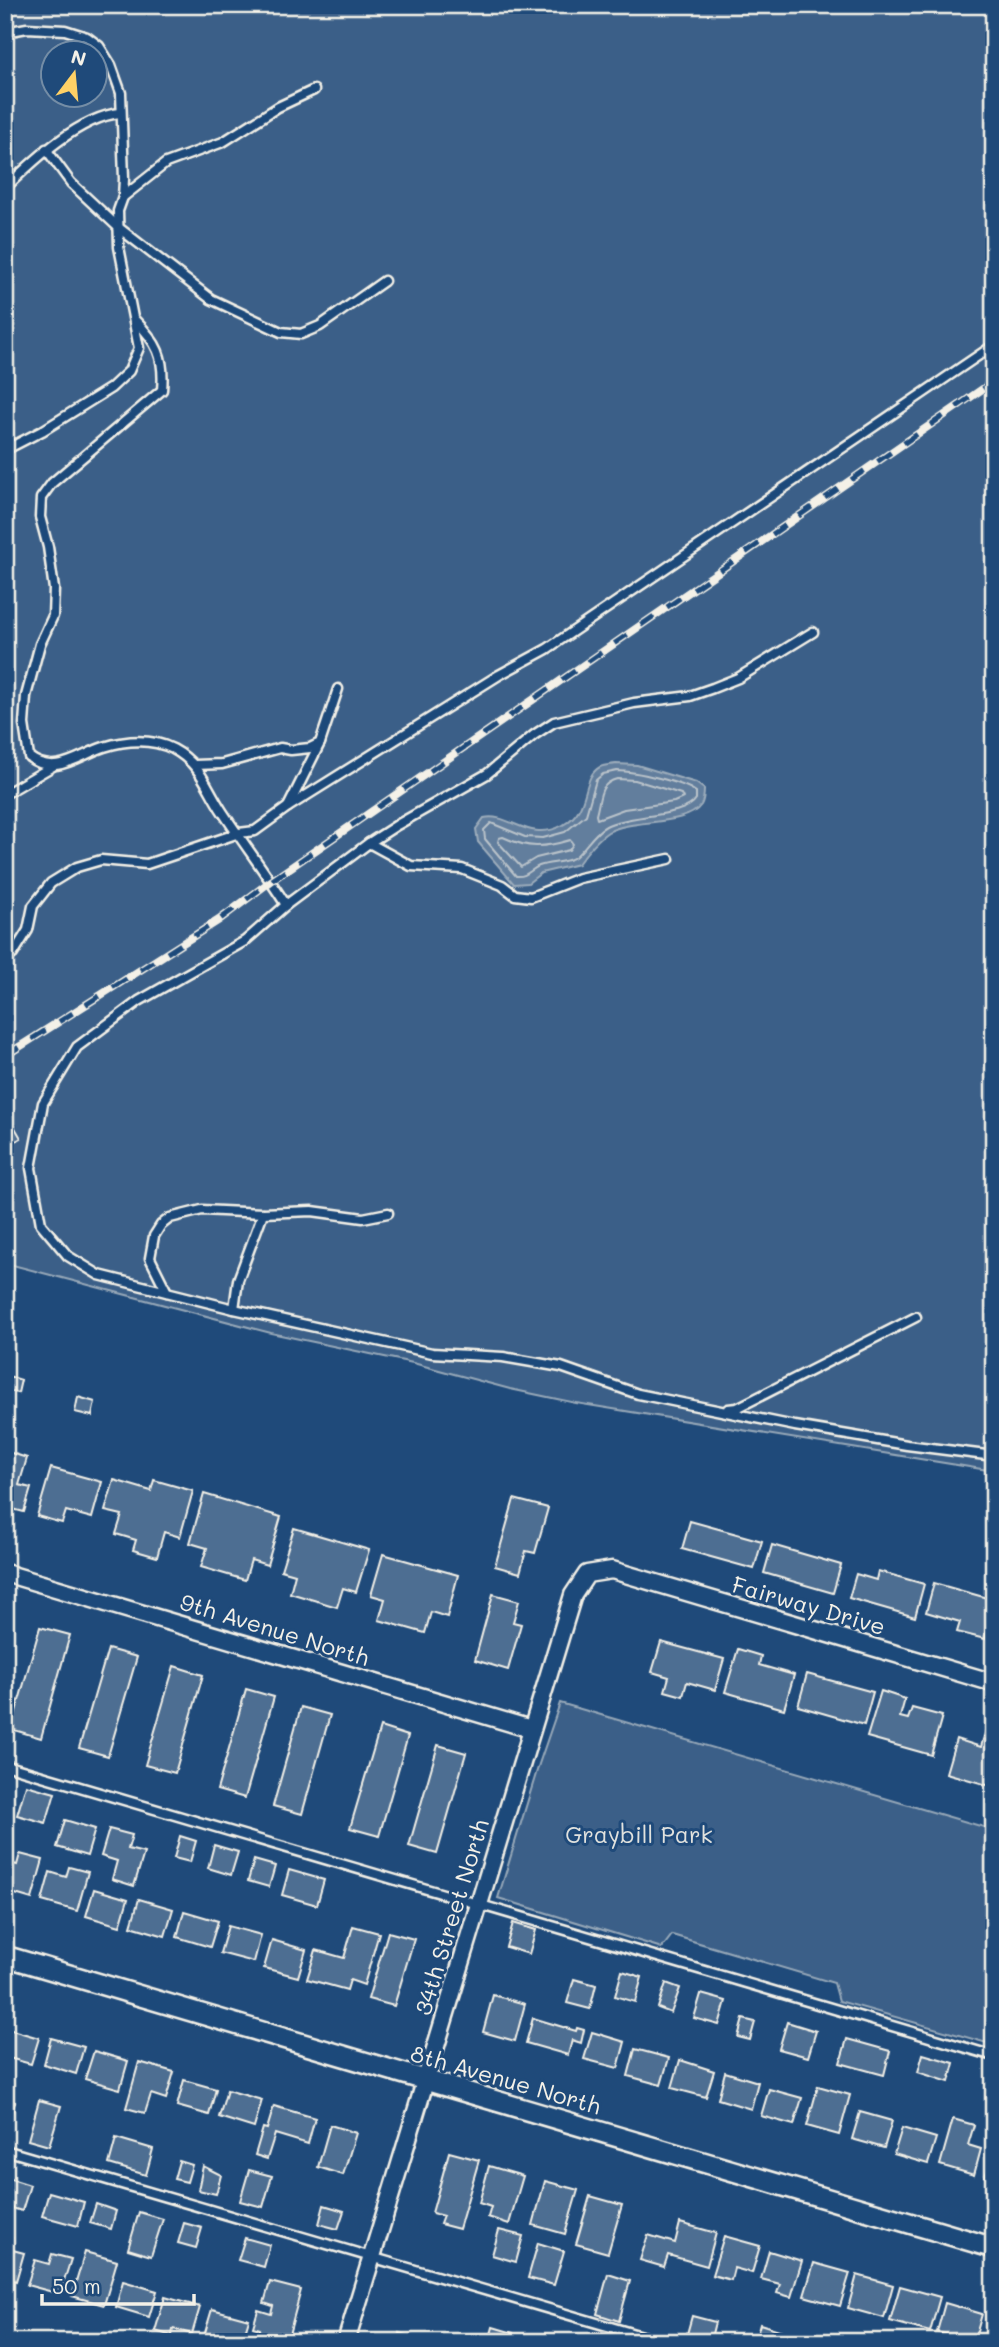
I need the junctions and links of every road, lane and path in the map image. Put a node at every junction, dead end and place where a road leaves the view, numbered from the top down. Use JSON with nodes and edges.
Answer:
{"nodes":[{"id":1,"x":5,"y":32,"type":"edge"},
{"id":2,"x":314,"y":90,"type":"dead end"},
{"id":3,"x":120,"y":113,"type":"junction"},
{"id":4,"x":46,"y":149,"type":"junction"},
{"id":5,"x":5,"y":188,"type":"edge"},
{"id":6,"x":123,"y":197,"type":"junction"},
{"id":7,"x":119,"y":228,"type":"junction"},
{"id":8,"x":384,"y":281,"type":"dead end"},
{"id":9,"x":134,"y":319,"type":"junction"},
{"id":10,"x":994,"y":345,"type":"edge"},
{"id":11,"x":5,"y":450,"type":"edge"},
{"id":12,"x":813,"y":632,"type":"dead end"},
{"id":13,"x":338,"y":689,"type":"dead end"},
{"id":14,"x":320,"y":743,"type":"junction"},
{"id":15,"x":195,"y":765,"type":"junction"},
{"id":16,"x":53,"y":766,"type":"junction"},
{"id":17,"x":5,"y":794,"type":"edge"},
{"id":18,"x":288,"y":807,"type":"junction"},
{"id":19,"x":239,"y":833,"type":"junction"},
{"id":20,"x":369,"y":844,"type":"junction"},
{"id":21,"x":669,"y":859,"type":"dead end"},
{"id":22,"x":286,"y":905,"type":"junction"},
{"id":23,"x":5,"y":959,"type":"edge"},
{"id":24,"x":263,"y":1213,"type":"junction"},
{"id":25,"x":388,"y":1213,"type":"dead end"},
{"id":26,"x":167,"y":1292,"type":"junction"},
{"id":27,"x":234,"y":1309,"type":"junction"},
{"id":28,"x":916,"y":1317,"type":"dead end"},
{"id":29,"x":716,"y":1409,"type":"junction"},
{"id":30,"x":994,"y":1456,"type":"edge"},
{"id":31,"x":612,"y":1570,"type":"joint"},
{"id":32,"x":5,"y":1573,"type":"edge"},
{"id":33,"x":994,"y":1683,"type":"edge"},
{"id":34,"x":531,"y":1729,"type":"junction"},
{"id":35,"x":5,"y":1765,"type":"edge"},
{"id":36,"x":480,"y":1903,"type":"junction"},
{"id":37,"x":5,"y":1956,"type":"edge"},
{"id":38,"x":994,"y":2056,"type":"edge"},
{"id":39,"x":424,"y":2080,"type":"junction"},
{"id":40,"x":5,"y":2150,"type":"edge"},
{"id":41,"x":994,"y":2248,"type":"edge"},
{"id":42,"x":371,"y":2256,"type":"junction"},
{"id":43,"x":346,"y":2342,"type":"edge"},
{"id":44,"x":662,"y":2342,"type":"edge"}],
"edges":[{"from":1,"to":3,"type":"lane"},
{"from":2,"to":6,"type":"lane"},
{"from":3,"to":4,"type":"lane"},
{"from":3,"to":6,"type":"lane"},
{"from":4,"to":5,"type":"lane"},
{"from":4,"to":7,"type":"lane"},
{"from":6,"to":7,"type":"lane"},
{"from":7,"to":8,"type":"lane"},
{"from":7,"to":9,"type":"lane"},
{"from":9,"to":11,"type":"lane"},
{"from":9,"to":16,"type":"lane"},
{"from":10,"to":18,"type":"lane"},
{"from":12,"to":20,"type":"lane"},
{"from":13,"to":14,"type":"lane"},
{"from":14,"to":15,"type":"lane"},
{"from":14,"to":18,"type":"lane"},
{"from":15,"to":16,"type":"lane"},
{"from":15,"to":19,"type":"lane"},
{"from":16,"to":17,"type":"lane"},
{"from":18,"to":19,"type":"lane"},
{"from":19,"to":22,"type":"lane"},
{"from":19,"to":23,"type":"lane"},
{"from":20,"to":21,"type":"lane"},
{"from":20,"to":22,"type":"lane"},
{"from":22,"to":26,"type":"lane"},
{"from":24,"to":25,"type":"lane"},
{"from":24,"to":26,"type":"lane"},
{"from":24,"to":27,"type":"lane"},
{"from":26,"to":27,"type":"lane"},
{"from":27,"to":29,"type":"lane"},
{"from":28,"to":29,"type":"lane"},
{"from":29,"to":30,"type":"lane"},
{"from":31,"to":33,"type":"street","name":"Fairway Drive"},
{"from":31,"to":34,"type":"street","name":"34th Street North"},
{"from":32,"to":34,"type":"street","name":"9th Avenue North"},
{"from":34,"to":36,"type":"street","name":"34th Street North"},
{"from":35,"to":36,"type":"lane"},
{"from":36,"to":38,"type":"lane"},
{"from":36,"to":39,"type":"street","name":"34th Street North"},
{"from":37,"to":39,"type":"street","name":"8th Avenue North"},
{"from":39,"to":41,"type":"street","name":"8th Avenue North"},
{"from":39,"to":42,"type":"street","name":"34th Street North"},
{"from":40,"to":42,"type":"lane"},
{"from":42,"to":43,"type":"street","name":"34th Street North"},
{"from":42,"to":44,"type":"lane"}]}
